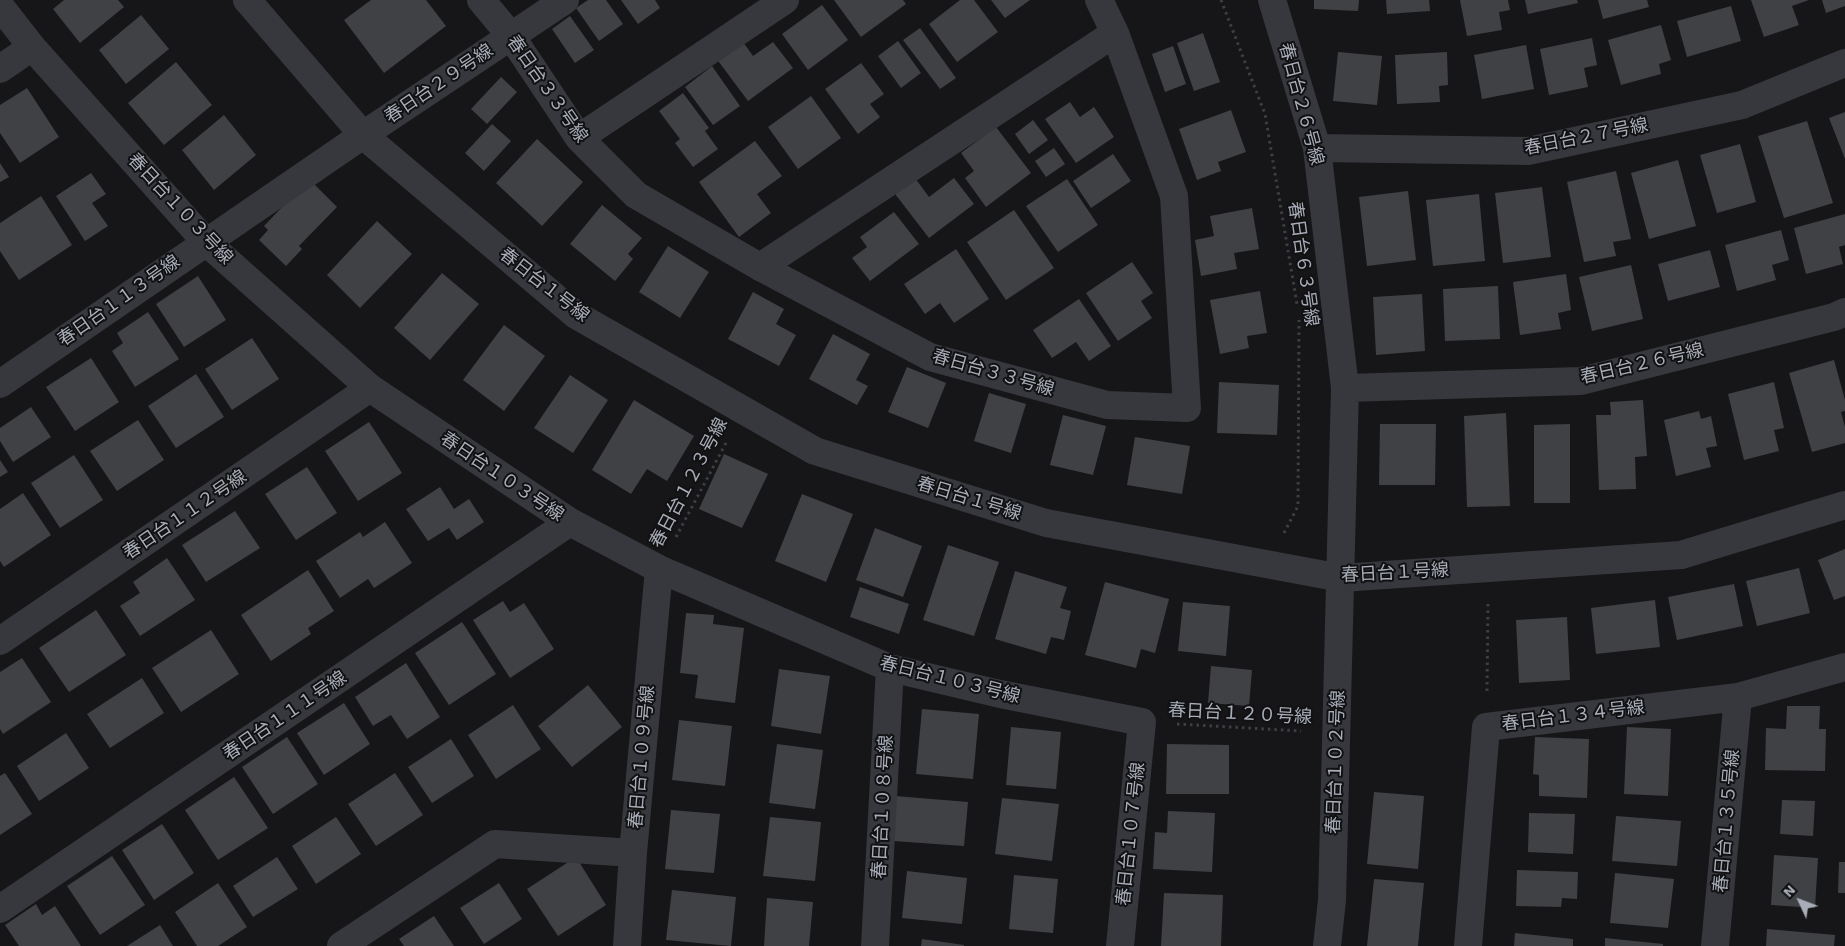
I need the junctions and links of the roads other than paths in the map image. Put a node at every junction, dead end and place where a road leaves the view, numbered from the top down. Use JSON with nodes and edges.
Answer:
{"nodes":[{"id":1,"x":247,"y":0,"type":"edge"},
{"id":2,"x":481,"y":0,"type":"edge"},
{"id":3,"x":565,"y":0,"type":"edge"},
{"id":4,"x":785,"y":0,"type":"edge"},
{"id":5,"x":1100,"y":0,"type":"edge"},
{"id":6,"x":1272,"y":0,"type":"edge"},
{"id":7,"x":0,"y":6,"type":"edge"},
{"id":8,"x":1115,"y":33,"type":"junction"},
{"id":9,"x":511,"y":36,"type":"junction"},
{"id":10,"x":32,"y":47,"type":"junction"},
{"id":11,"x":1845,"y":63,"type":"edge"},
{"id":12,"x":0,"y":69,"type":"edge"},
{"id":13,"x":363,"y":135,"type":"junction"},
{"id":14,"x":579,"y":138,"type":"junction"},
{"id":15,"x":1317,"y":148,"type":"junction"},
{"id":16,"x":206,"y":242,"type":"junction"},
{"id":17,"x":760,"y":267,"type":"junction"},
{"id":18,"x":1845,"y":312,"type":"edge"},
{"id":19,"x":0,"y":384,"type":"edge"},
{"id":20,"x":370,"y":388,"type":"junction"},
{"id":21,"x":1345,"y":388,"type":"junction"},
{"id":22,"x":1845,"y":506,"type":"edge"},
{"id":23,"x":570,"y":522,"type":"junction"},
{"id":24,"x":659,"y":569,"type":"junction"},
{"id":25,"x":1341,"y":578,"type":"junction"},
{"id":26,"x":0,"y":641,"type":"edge"},
{"id":27,"x":1845,"y":667,"type":"edge"},
{"id":28,"x":890,"y":668,"type":"junction"},
{"id":29,"x":1738,"y":697,"type":"junction"},
{"id":30,"x":1142,"y":722,"type":"joint"},
{"id":31,"x":633,"y":853,"type":"junction"},
{"id":32,"x":0,"y":909,"type":"edge"},
{"id":33,"x":341,"y":946,"type":"edge"},
{"id":34,"x":627,"y":946,"type":"edge"},
{"id":35,"x":875,"y":946,"type":"edge"},
{"id":36,"x":1120,"y":946,"type":"edge"},
{"id":37,"x":1326,"y":946,"type":"edge"},
{"id":38,"x":1468,"y":946,"type":"edge"},
{"id":39,"x":1716,"y":946,"type":"edge"}],
"edges":[{"from":1,"to":13,"type":"street","name":"春日台１号線"},
{"from":2,"to":9,"type":"street","name":"春日台３３号線"},
{"from":3,"to":9,"type":"street","name":"春日台２９号線"},
{"from":4,"to":14,"type":"street"},
{"from":5,"to":8,"type":"street","name":"春日台３３号線"},
{"from":6,"to":15,"type":"street","name":"春日台２６号線"},
{"from":7,"to":10,"type":"street","name":"春日台１０３号線"},
{"from":8,"to":17,"type":"street"},
{"from":8,"to":17,"type":"street","name":"春日台３３号線"},
{"from":9,"to":13,"type":"street","name":"春日台２９号線"},
{"from":9,"to":14,"type":"street","name":"春日台３３号線"},
{"from":10,"to":12,"type":"street"},
{"from":10,"to":16,"type":"street","name":"春日台１０３号線"},
{"from":11,"to":15,"type":"street","name":"春日台２７号線"},
{"from":13,"to":16,"type":"street","name":"春日台１１３号線"},
{"from":13,"to":25,"type":"street","name":"春日台１号線"},
{"from":14,"to":17,"type":"street","name":"春日台３３号線"},
{"from":15,"to":21,"type":"street","name":"春日台２６号線"},
{"from":16,"to":19,"type":"street","name":"春日台１１３号線"},
{"from":16,"to":20,"type":"street","name":"春日台１０３号線"},
{"from":18,"to":21,"type":"street","name":"春日台２６号線"},
{"from":20,"to":23,"type":"street","name":"春日台１０３号線"},
{"from":20,"to":26,"type":"street","name":"春日台１１２号線"},
{"from":21,"to":25,"type":"street","name":"春日台２６号線"},
{"from":22,"to":25,"type":"street","name":"春日台１号線"},
{"from":23,"to":24,"type":"street","name":"春日台１０３号線"},
{"from":23,"to":32,"type":"street","name":"春日台１１１号線"},
{"from":24,"to":28,"type":"street","name":"春日台１０３号線"},
{"from":24,"to":31,"type":"street","name":"春日台１０９号線"},
{"from":25,"to":37,"type":"street","name":"春日台１０２号線"},
{"from":27,"to":29,"type":"street","name":"春日台１３４号線"},
{"from":28,"to":30,"type":"street","name":"春日台１０３号線"},
{"from":28,"to":35,"type":"street","name":"春日台１０８号線"},
{"from":29,"to":38,"type":"street","name":"春日台１３４号線"},
{"from":29,"to":39,"type":"street","name":"春日台１３５号線"},
{"from":30,"to":36,"type":"street","name":"春日台１０７号線"},
{"from":31,"to":33,"type":"street"},
{"from":31,"to":34,"type":"street","name":"春日台１０９号線"}]}
